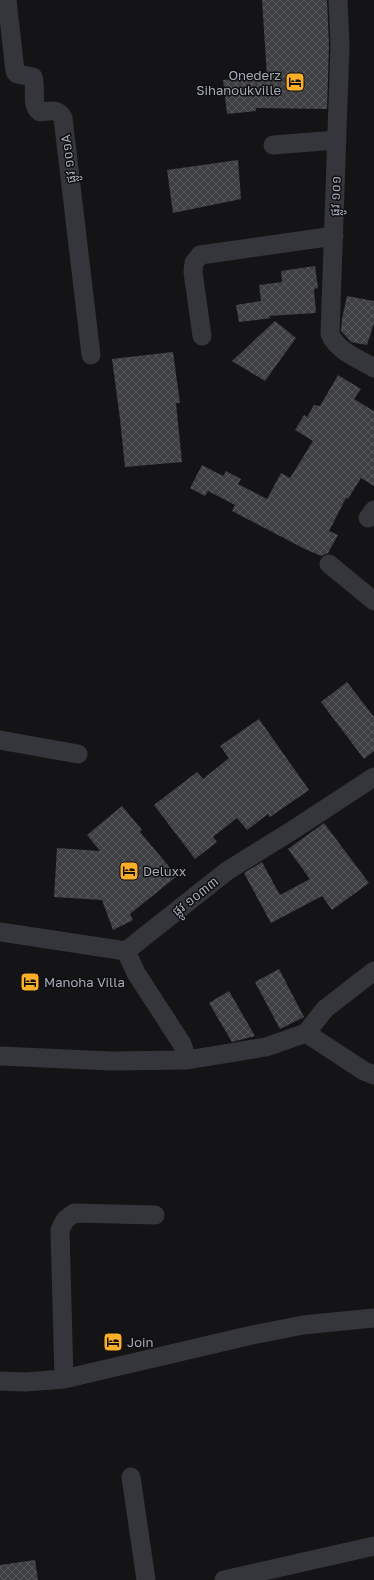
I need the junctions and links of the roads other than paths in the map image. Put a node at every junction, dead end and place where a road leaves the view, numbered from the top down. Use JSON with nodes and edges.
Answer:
{"nodes":[{"id":1,"x":7,"y":0,"type":"edge"},
{"id":2,"x":338,"y":0,"type":"edge"},
{"id":3,"x":337,"y":140,"type":"junction"},
{"id":4,"x":273,"y":146,"type":"dead end"},
{"id":5,"x":334,"y":236,"type":"junction"},
{"id":6,"x":202,"y":336,"type":"dead end"},
{"id":7,"x":91,"y":355,"type":"dead end"},
{"id":8,"x":374,"y":368,"type":"edge"},
{"id":9,"x":329,"y":564,"type":"dead end"},
{"id":10,"x":374,"y":601,"type":"edge"},
{"id":11,"x":0,"y":740,"type":"edge"},
{"id":12,"x":78,"y":754,"type":"dead end"},
{"id":13,"x":374,"y":777,"type":"edge"},
{"id":14,"x":0,"y":932,"type":"edge"},
{"id":15,"x":126,"y":951,"type":"junction"},
{"id":16,"x":374,"y":971,"type":"edge"},
{"id":17,"x":306,"y":1033,"type":"junction"},
{"id":18,"x":0,"y":1056,"type":"edge"},
{"id":19,"x":187,"y":1060,"type":"junction"},
{"id":20,"x":374,"y":1075,"type":"edge"},
{"id":21,"x":155,"y":1215,"type":"dead end"},
{"id":22,"x":374,"y":1318,"type":"edge"},
{"id":23,"x":64,"y":1379,"type":"junction"},
{"id":24,"x":0,"y":1381,"type":"edge"},
{"id":25,"x":131,"y":1477,"type":"dead end"},
{"id":26,"x":374,"y":1546,"type":"edge"},
{"id":27,"x":146,"y":1580,"type":"edge"},
{"id":28,"x":224,"y":1580,"type":"edge"}],
"edges":[{"from":1,"to":7,"type":"street","name":"ផ្លូវ ១០១A"},
{"from":2,"to":3,"type":"street","name":"ផ្លូវ ១០១"},
{"from":3,"to":4,"type":"street"},
{"from":3,"to":5,"type":"street","name":"ផ្លូវ ១០១"},
{"from":5,"to":6,"type":"street"},
{"from":5,"to":8,"type":"street","name":"ផ្លូវ ១០១"},
{"from":9,"to":10,"type":"street"},
{"from":11,"to":12,"type":"street"},
{"from":13,"to":15,"type":"street","name":"ផ្លូវ ១០៣៣"},
{"from":14,"to":15,"type":"street"},
{"from":15,"to":19,"type":"street"},
{"from":16,"to":17,"type":"street"},
{"from":17,"to":19,"type":"street"},
{"from":17,"to":20,"type":"street"},
{"from":18,"to":19,"type":"street"},
{"from":21,"to":23,"type":"street"},
{"from":22,"to":23,"type":"street"},
{"from":23,"to":24,"type":"street"},
{"from":25,"to":27,"type":"street"},
{"from":26,"to":28,"type":"street"}]}
